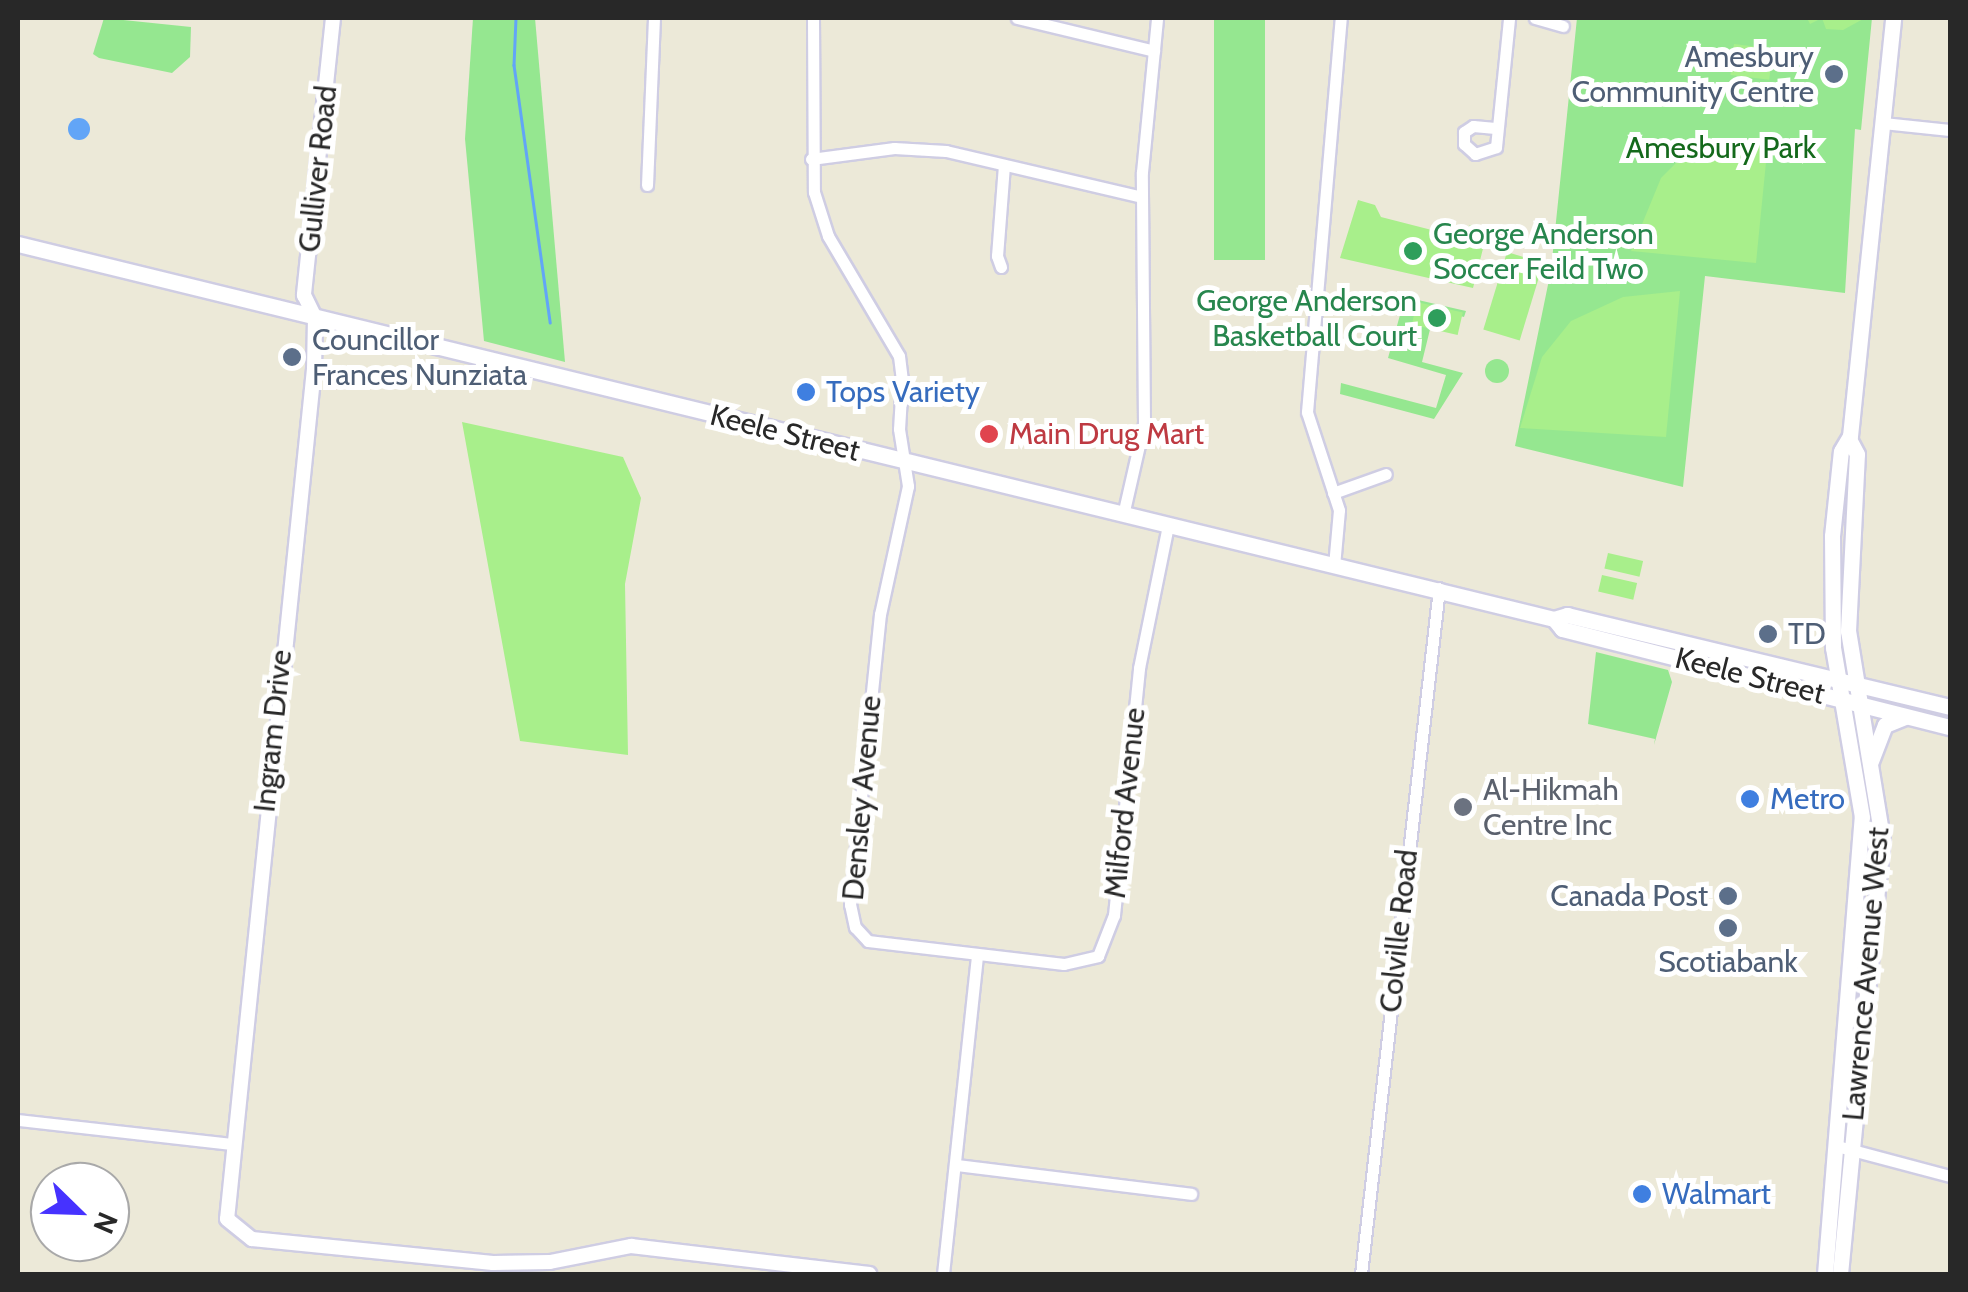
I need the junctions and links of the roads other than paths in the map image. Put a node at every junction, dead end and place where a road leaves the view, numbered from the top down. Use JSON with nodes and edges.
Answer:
{"nodes":[{"id":1,"x":333,"y":18,"type":"edge"},
{"id":2,"x":654,"y":18,"type":"edge"},
{"id":3,"x":813,"y":18,"type":"edge"},
{"id":4,"x":1017,"y":18,"type":"edge"},
{"id":5,"x":1157,"y":18,"type":"edge"},
{"id":6,"x":1341,"y":18,"type":"edge"},
{"id":7,"x":1509,"y":18,"type":"edge"},
{"id":8,"x":1534,"y":18,"type":"edge"},
{"id":9,"x":1892,"y":18,"type":"edge"},
{"id":10,"x":1563,"y":26,"type":"dead end"},
{"id":11,"x":1154,"y":51,"type":"junction"},
{"id":12,"x":1883,"y":124,"type":"junction"},
{"id":13,"x":1495,"y":128,"type":"dead end"},
{"id":14,"x":1950,"y":130,"type":"edge"},
{"id":15,"x":811,"y":159,"type":"junction"},
{"id":16,"x":1004,"y":165,"type":"junction"},
{"id":17,"x":647,"y":185,"type":"dead end"},
{"id":18,"x":1142,"y":197,"type":"junction"},
{"id":19,"x":18,"y":244,"type":"edge"},
{"id":20,"x":1001,"y":267,"type":"dead end"},
{"id":21,"x":315,"y":318,"type":"junction"},
{"id":22,"x":1849,"y":439,"type":"junction"},
{"id":23,"x":902,"y":462,"type":"junction"},
{"id":24,"x":1386,"y":474,"type":"dead end"},
{"id":25,"x":1334,"y":493,"type":"junction"},
{"id":26,"x":1123,"y":515,"type":"junction"},
{"id":27,"x":1168,"y":525,"type":"junction"},
{"id":28,"x":1334,"y":566,"type":"junction"},
{"id":29,"x":1438,"y":588,"type":"junction"},
{"id":30,"x":1554,"y":619,"type":"junction"},
{"id":31,"x":1689,"y":643,"type":"junction"},
{"id":32,"x":1833,"y":648,"type":"junction"},
{"id":33,"x":1685,"y":660,"type":"junction"},
{"id":34,"x":1795,"y":668,"type":"junction"},
{"id":35,"x":1837,"y":678,"type":"junction"},
{"id":36,"x":1856,"y":682,"type":"junction"},
{"id":37,"x":1841,"y":699,"type":"junction"},
{"id":38,"x":1858,"y":703,"type":"junction"},
{"id":39,"x":1950,"y":707,"type":"edge"},
{"id":40,"x":1909,"y":716,"type":"junction"},
{"id":41,"x":1950,"y":726,"type":"edge"},
{"id":42,"x":1870,"y":762,"type":"junction"},
{"id":43,"x":1878,"y":897,"type":"junction"},
{"id":44,"x":1860,"y":901,"type":"junction"},
{"id":45,"x":977,"y":957,"type":"junction"},
{"id":46,"x":18,"y":1120,"type":"edge"},
{"id":47,"x":231,"y":1144,"type":"junction"},
{"id":48,"x":1844,"y":1148,"type":"junction"},
{"id":49,"x":956,"y":1164,"type":"junction"},
{"id":50,"x":1950,"y":1176,"type":"edge"},
{"id":51,"x":1191,"y":1194,"type":"dead end"},
{"id":52,"x":869,"y":1274,"type":"edge"},
{"id":53,"x":942,"y":1274,"type":"edge"},
{"id":54,"x":1362,"y":1274,"type":"edge"},
{"id":55,"x":1825,"y":1274,"type":"edge"},
{"id":56,"x":1840,"y":1274,"type":"edge"}],
"edges":[{"from":1,"to":21,"type":"street","name":"Gulliver Road"},
{"from":2,"to":17,"type":"street"},
{"from":3,"to":15,"type":"street"},
{"from":4,"to":11,"type":"street"},
{"from":5,"to":11,"type":"street"},
{"from":6,"to":25,"type":"street"},
{"from":7,"to":13,"type":"street"},
{"from":8,"to":10,"type":"street"},
{"from":9,"to":12,"type":"main road","name":"Lawrence Avenue West"},
{"from":11,"to":18,"type":"street"},
{"from":12,"to":14,"type":"street"},
{"from":12,"to":22,"type":"main road","name":"Lawrence Avenue West"},
{"from":15,"to":16,"type":"street"},
{"from":15,"to":23,"type":"street"},
{"from":16,"to":18,"type":"street"},
{"from":16,"to":20,"type":"street"},
{"from":18,"to":26,"type":"street"},
{"from":19,"to":21,"type":"main road","name":"Keele Street"},
{"from":21,"to":23,"type":"main road","name":"Keele Street"},
{"from":21,"to":47,"type":"street","name":"Ingram Drive"},
{"from":22,"to":32,"type":"main road","name":"Lawrence Avenue West"},
{"from":22,"to":36,"type":"main road","name":"Lawrence Avenue West"},
{"from":23,"to":26,"type":"main road","name":"Keele Street"},
{"from":23,"to":45,"type":"street","name":"Densley Avenue"},
{"from":24,"to":25,"type":"street"},
{"from":25,"to":28,"type":"street"},
{"from":26,"to":27,"type":"main road","name":"Keele Street"},
{"from":27,"to":28,"type":"main road","name":"Keele Street"},
{"from":27,"to":45,"type":"street","name":"Milford Avenue"},
{"from":28,"to":29,"type":"main road","name":"Keele Street"},
{"from":29,"to":30,"type":"main road","name":"Keele Street"},
{"from":29,"to":54,"type":"street","name":"Colville Road"},
{"from":30,"to":31,"type":"main road","name":"Keele Street"},
{"from":30,"to":33,"type":"main road","name":"Keele Street"},
{"from":31,"to":33,"type":"main road"},
{"from":31,"to":34,"type":"main road","name":"Keele Street"},
{"from":32,"to":34,"type":"main road"},
{"from":32,"to":35,"type":"main road","name":"Lawrence Avenue West"},
{"from":33,"to":37,"type":"main road","name":"Keele Street"},
{"from":34,"to":35,"type":"main road","name":"Keele Street"},
{"from":35,"to":36,"type":"main road","name":"Keele Street"},
{"from":35,"to":37,"type":"main road","name":"Lawrence Avenue West"},
{"from":36,"to":38,"type":"main road","name":"Lawrence Avenue West"},
{"from":36,"to":39,"type":"main road","name":"Keele Street"},
{"from":37,"to":38,"type":"main road","name":"Keele Street"},
{"from":37,"to":44,"type":"main road","name":"Lawrence Avenue West"},
{"from":38,"to":40,"type":"main road","name":"Keele Street"},
{"from":38,"to":42,"type":"main road","name":"Lawrence Avenue West"},
{"from":40,"to":41,"type":"main road","name":"Keele Street"},
{"from":40,"to":42,"type":"main road"},
{"from":42,"to":43,"type":"main road","name":"Lawrence Avenue West"},
{"from":43,"to":44,"type":"main road"},
{"from":43,"to":48,"type":"main road","name":"Lawrence Avenue West"},
{"from":44,"to":48,"type":"main road","name":"Lawrence Avenue West"},
{"from":45,"to":49,"type":"street"},
{"from":46,"to":47,"type":"street"},
{"from":47,"to":52,"type":"street","name":"Ingram Drive"},
{"from":48,"to":50,"type":"street"},
{"from":48,"to":55,"type":"main road","name":"Lawrence Avenue West"},
{"from":48,"to":56,"type":"main road","name":"Lawrence Avenue West"},
{"from":49,"to":51,"type":"street"},
{"from":49,"to":53,"type":"street"}]}
